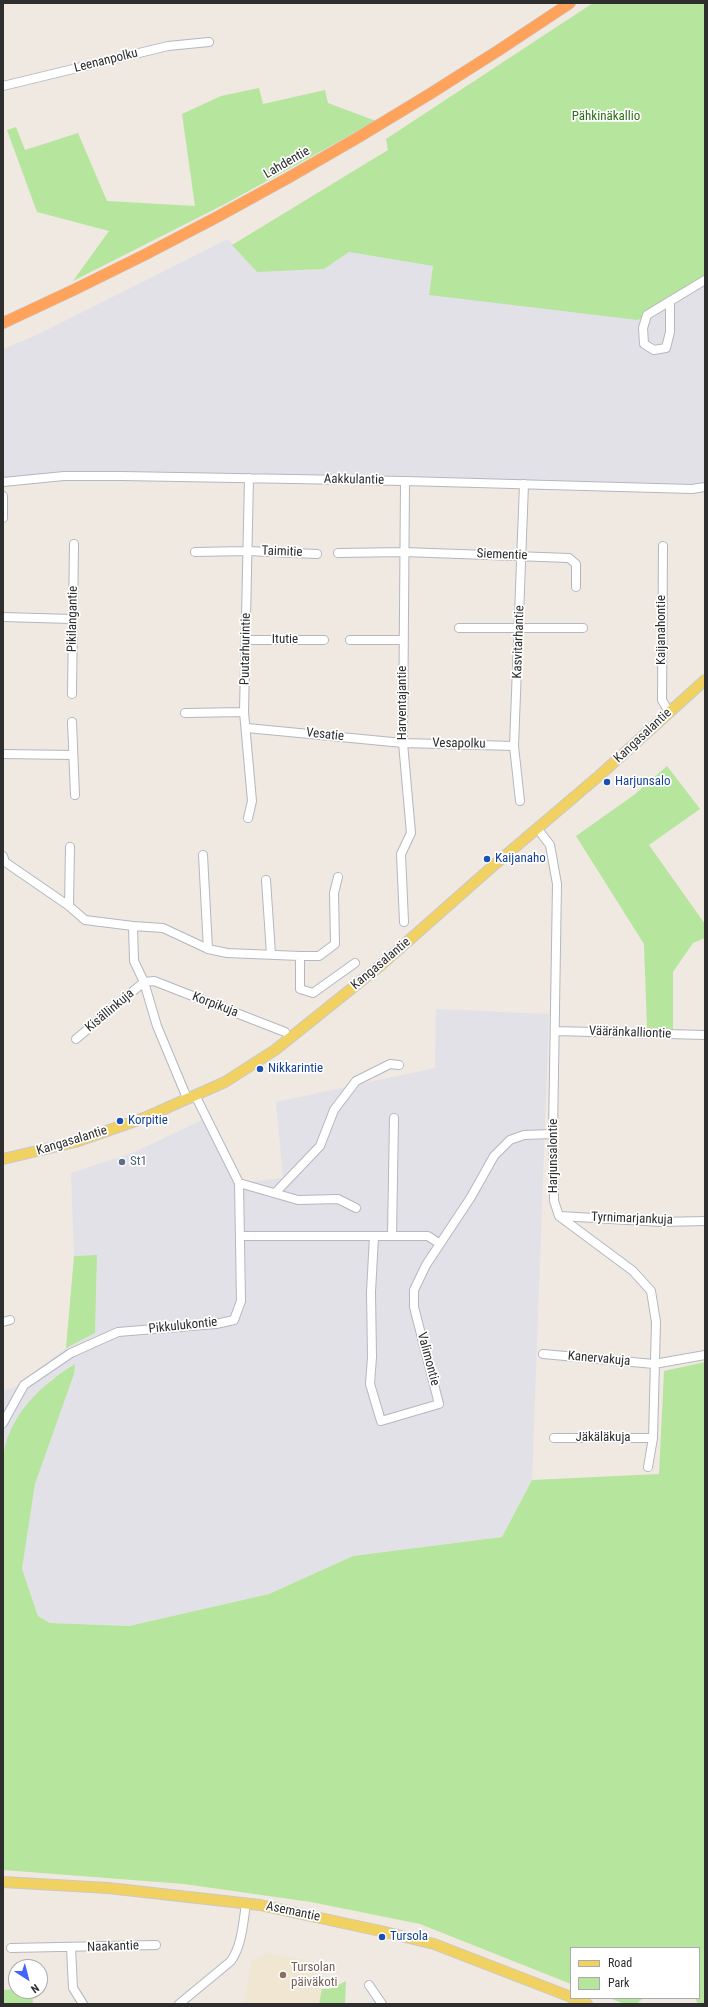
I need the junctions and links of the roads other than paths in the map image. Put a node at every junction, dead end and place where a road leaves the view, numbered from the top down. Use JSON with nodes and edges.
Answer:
{"nodes":[{"id":1,"x":570,"y":3,"type":"edge"},
{"id":2,"x":209,"y":42,"type":"dead end"},
{"id":3,"x":3,"y":86,"type":"edge"},
{"id":4,"x":705,"y":280,"type":"edge"},
{"id":5,"x":670,"y":301,"type":"junction"},
{"id":6,"x":3,"y":323,"type":"edge"},
{"id":7,"x":249,"y":478,"type":"junction"},
{"id":8,"x":405,"y":481,"type":"junction"},
{"id":9,"x":3,"y":482,"type":"edge"},
{"id":10,"x":524,"y":484,"type":"junction"},
{"id":11,"x":705,"y":487,"type":"edge"},
{"id":12,"x":3,"y":496,"type":"edge"},
{"id":13,"x":3,"y":518,"type":"edge"},
{"id":14,"x":74,"y":544,"type":"dead end"},
{"id":15,"x":663,"y":546,"type":"dead end"},
{"id":16,"x":247,"y":551,"type":"junction"},
{"id":17,"x":195,"y":552,"type":"dead end"},
{"id":18,"x":404,"y":552,"type":"junction"},
{"id":19,"x":338,"y":553,"type":"dead end"},
{"id":20,"x":317,"y":554,"type":"dead end"},
{"id":21,"x":521,"y":556,"type":"junction"},
{"id":22,"x":576,"y":587,"type":"dead end"},
{"id":23,"x":3,"y":617,"type":"edge"},
{"id":24,"x":72,"y":618,"type":"junction"},
{"id":25,"x":458,"y":628,"type":"dead end"},
{"id":26,"x":520,"y":628,"type":"junction"},
{"id":27,"x":583,"y":628,"type":"dead end"},
{"id":28,"x":247,"y":640,"type":"junction"},
{"id":29,"x":324,"y":640,"type":"dead end"},
{"id":30,"x":350,"y":640,"type":"dead end"},
{"id":31,"x":403,"y":640,"type":"junction"},
{"id":32,"x":705,"y":680,"type":"edge"},
{"id":33,"x":72,"y":694,"type":"dead end"},
{"id":34,"x":244,"y":712,"type":"junction"},
{"id":35,"x":669,"y":712,"type":"junction"},
{"id":36,"x":185,"y":713,"type":"dead end"},
{"id":37,"x":72,"y":722,"type":"dead end"},
{"id":38,"x":247,"y":728,"type":"junction"},
{"id":39,"x":403,"y":743,"type":"junction"},
{"id":40,"x":514,"y":746,"type":"junction"},
{"id":41,"x":3,"y":754,"type":"edge"},
{"id":42,"x":72,"y":755,"type":"junction"},
{"id":43,"x":75,"y":795,"type":"dead end"},
{"id":44,"x":520,"y":801,"type":"dead end"},
{"id":45,"x":248,"y":818,"type":"dead end"},
{"id":46,"x":537,"y":828,"type":"junction"},
{"id":47,"x":70,"y":847,"type":"dead end"},
{"id":48,"x":203,"y":855,"type":"dead end"},
{"id":49,"x":3,"y":856,"type":"edge"},
{"id":50,"x":338,"y":877,"type":"dead end"},
{"id":51,"x":266,"y":880,"type":"dead end"},
{"id":52,"x":69,"y":906,"type":"junction"},
{"id":53,"x":404,"y":922,"type":"dead end"},
{"id":54,"x":133,"y":926,"type":"junction"},
{"id":55,"x":208,"y":950,"type":"junction"},
{"id":56,"x":271,"y":954,"type":"junction"},
{"id":57,"x":300,"y":956,"type":"junction"},
{"id":58,"x":355,"y":963,"type":"dead end"},
{"id":59,"x":144,"y":982,"type":"junction"},
{"id":60,"x":556,"y":1031,"type":"junction"},
{"id":61,"x":286,"y":1032,"type":"dead end"},
{"id":62,"x":705,"y":1035,"type":"edge"},
{"id":63,"x":76,"y":1039,"type":"dead end"},
{"id":64,"x":399,"y":1065,"type":"dead end"},
{"id":65,"x":191,"y":1097,"type":"junction"},
{"id":66,"x":394,"y":1118,"type":"dead end"},
{"id":67,"x":553,"y":1134,"type":"junction"},
{"id":68,"x":3,"y":1160,"type":"edge"},
{"id":69,"x":239,"y":1183,"type":"junction"},
{"id":70,"x":276,"y":1192,"type":"junction"},
{"id":71,"x":356,"y":1208,"type":"dead end"},
{"id":72,"x":559,"y":1216,"type":"junction"},
{"id":73,"x":705,"y":1220,"type":"edge"},
{"id":74,"x":240,"y":1236,"type":"junction"},
{"id":75,"x":374,"y":1236,"type":"junction"},
{"id":76,"x":392,"y":1236,"type":"junction"},
{"id":77,"x":440,"y":1244,"type":"junction"},
{"id":78,"x":543,"y":1354,"type":"dead end"},
{"id":79,"x":705,"y":1355,"type":"edge"},
{"id":80,"x":654,"y":1364,"type":"junction"},
{"id":81,"x":3,"y":1423,"type":"edge"},
{"id":82,"x":554,"y":1438,"type":"dead end"},
{"id":83,"x":653,"y":1438,"type":"junction"},
{"id":84,"x":648,"y":1467,"type":"dead end"},
{"id":85,"x":3,"y":1882,"type":"edge"},
{"id":86,"x":246,"y":1904,"type":"junction"},
{"id":87,"x":156,"y":1945,"type":"dead end"},
{"id":88,"x":11,"y":1948,"type":"dead end"},
{"id":89,"x":71,"y":1948,"type":"junction"},
{"id":90,"x":370,"y":1985,"type":"dead end"},
{"id":91,"x":570,"y":1997,"type":"edge"},
{"id":92,"x":574,"y":1999,"type":"edge"},
{"id":93,"x":83,"y":2004,"type":"edge"},
{"id":94,"x":179,"y":2004,"type":"edge"},
{"id":95,"x":382,"y":2004,"type":"edge"},
{"id":96,"x":587,"y":2004,"type":"edge"}],
"edges":[{"from":1,"to":6,"type":"highway","name":"Lahdentie"},
{"from":2,"to":3,"type":"street","name":"Leenanpolku"},
{"from":4,"to":5,"type":"street"},
{"from":5,"to":5,"type":"street"},
{"from":7,"to":8,"type":"street","name":"Aakkulantie"},
{"from":7,"to":9,"type":"street","name":"Aakkulantie"},
{"from":7,"to":16,"type":"street","name":"Puutarhurintie"},
{"from":8,"to":10,"type":"street","name":"Aakkulantie"},
{"from":8,"to":18,"type":"street","name":"Harventajantie"},
{"from":10,"to":11,"type":"street","name":"Aakkulantie"},
{"from":10,"to":21,"type":"street","name":"Kasvitarhantie"},
{"from":12,"to":13,"type":"street"},
{"from":14,"to":24,"type":"street","name":"Pikilangantie"},
{"from":15,"to":35,"type":"street","name":"Kaijanahontie"},
{"from":16,"to":17,"type":"street","name":"Taimitie"},
{"from":16,"to":20,"type":"street","name":"Taimitie"},
{"from":16,"to":28,"type":"street","name":"Puutarhurintie"},
{"from":18,"to":19,"type":"street"},
{"from":18,"to":21,"type":"street","name":"Siementie"},
{"from":18,"to":31,"type":"street","name":"Harventajantie"},
{"from":21,"to":22,"type":"street","name":"Siementie"},
{"from":21,"to":26,"type":"street","name":"Kasvitarhantie"},
{"from":23,"to":24,"type":"street"},
{"from":24,"to":33,"type":"street","name":"Pikilangantie"},
{"from":25,"to":26,"type":"street"},
{"from":26,"to":27,"type":"street"},
{"from":26,"to":40,"type":"street","name":"Kasvitarhantie"},
{"from":28,"to":29,"type":"street","name":"Itutie"},
{"from":28,"to":34,"type":"street","name":"Puutarhurintie"},
{"from":30,"to":31,"type":"street"},
{"from":31,"to":39,"type":"street","name":"Harventajantie"},
{"from":32,"to":35,"type":"main road","name":"Kangasalantie"},
{"from":34,"to":36,"type":"street"},
{"from":34,"to":38,"type":"street","name":"Puutarhurintie"},
{"from":35,"to":46,"type":"main road","name":"Kangasalantie"},
{"from":37,"to":42,"type":"street"},
{"from":38,"to":39,"type":"street","name":"Vesatie"},
{"from":38,"to":45,"type":"street","name":"Puutarhurintie"},
{"from":39,"to":40,"type":"street","name":"Vesapolku"},
{"from":39,"to":53,"type":"street","name":"Harventajantie"},
{"from":40,"to":44,"type":"street","name":"Kasvitarhantie"},
{"from":41,"to":42,"type":"street"},
{"from":42,"to":43,"type":"street"},
{"from":46,"to":60,"type":"street","name":"Harjunsalontie"},
{"from":46,"to":65,"type":"main road","name":"Kangasalantie"},
{"from":47,"to":52,"type":"street"},
{"from":48,"to":55,"type":"street"},
{"from":49,"to":52,"type":"street"},
{"from":50,"to":57,"type":"street"},
{"from":51,"to":56,"type":"street"},
{"from":52,"to":54,"type":"street"},
{"from":54,"to":55,"type":"street"},
{"from":54,"to":59,"type":"street"},
{"from":55,"to":56,"type":"street"},
{"from":56,"to":57,"type":"street"},
{"from":57,"to":58,"type":"street"},
{"from":59,"to":61,"type":"street","name":"Korpikuja"},
{"from":59,"to":63,"type":"street","name":"Kisällinkuja"},
{"from":59,"to":65,"type":"street"},
{"from":60,"to":62,"type":"street","name":"Vääränkalliontie"},
{"from":60,"to":67,"type":"street","name":"Harjunsalontie"},
{"from":64,"to":70,"type":"street"},
{"from":65,"to":68,"type":"main road","name":"Kangasalantie"},
{"from":65,"to":69,"type":"street","name":"Pikkulukontie"},
{"from":66,"to":76,"type":"street"},
{"from":67,"to":72,"type":"street","name":"Harjunsalontie"},
{"from":67,"to":77,"type":"street","name":"Valimontie"},
{"from":69,"to":70,"type":"street"},
{"from":69,"to":74,"type":"street","name":"Pikkulukontie"},
{"from":70,"to":71,"type":"street"},
{"from":72,"to":73,"type":"street","name":"Tyrnimarjankuja"},
{"from":72,"to":80,"type":"street"},
{"from":74,"to":75,"type":"street"},
{"from":74,"to":81,"type":"street","name":"Pikkulukontie"},
{"from":75,"to":76,"type":"street"},
{"from":75,"to":77,"type":"street","name":"Valimontie"},
{"from":76,"to":77,"type":"street"},
{"from":78,"to":80,"type":"street","name":"Kanervakuja"},
{"from":79,"to":80,"type":"street","name":"Kanervakuja"},
{"from":80,"to":83,"type":"street"},
{"from":82,"to":83,"type":"street","name":"Jäkäläkuja"},
{"from":83,"to":84,"type":"street"},
{"from":85,"to":86,"type":"main road","name":"Asemantie"},
{"from":86,"to":91,"type":"main road","name":"Asemantie"},
{"from":86,"to":94,"type":"street"},
{"from":87,"to":89,"type":"street","name":"Naakantie"},
{"from":88,"to":89,"type":"street","name":"Naakantie"},
{"from":89,"to":93,"type":"street","name":"Naakantie"},
{"from":90,"to":95,"type":"street"},
{"from":92,"to":96,"type":"main road","name":"Asemantie"}]}
